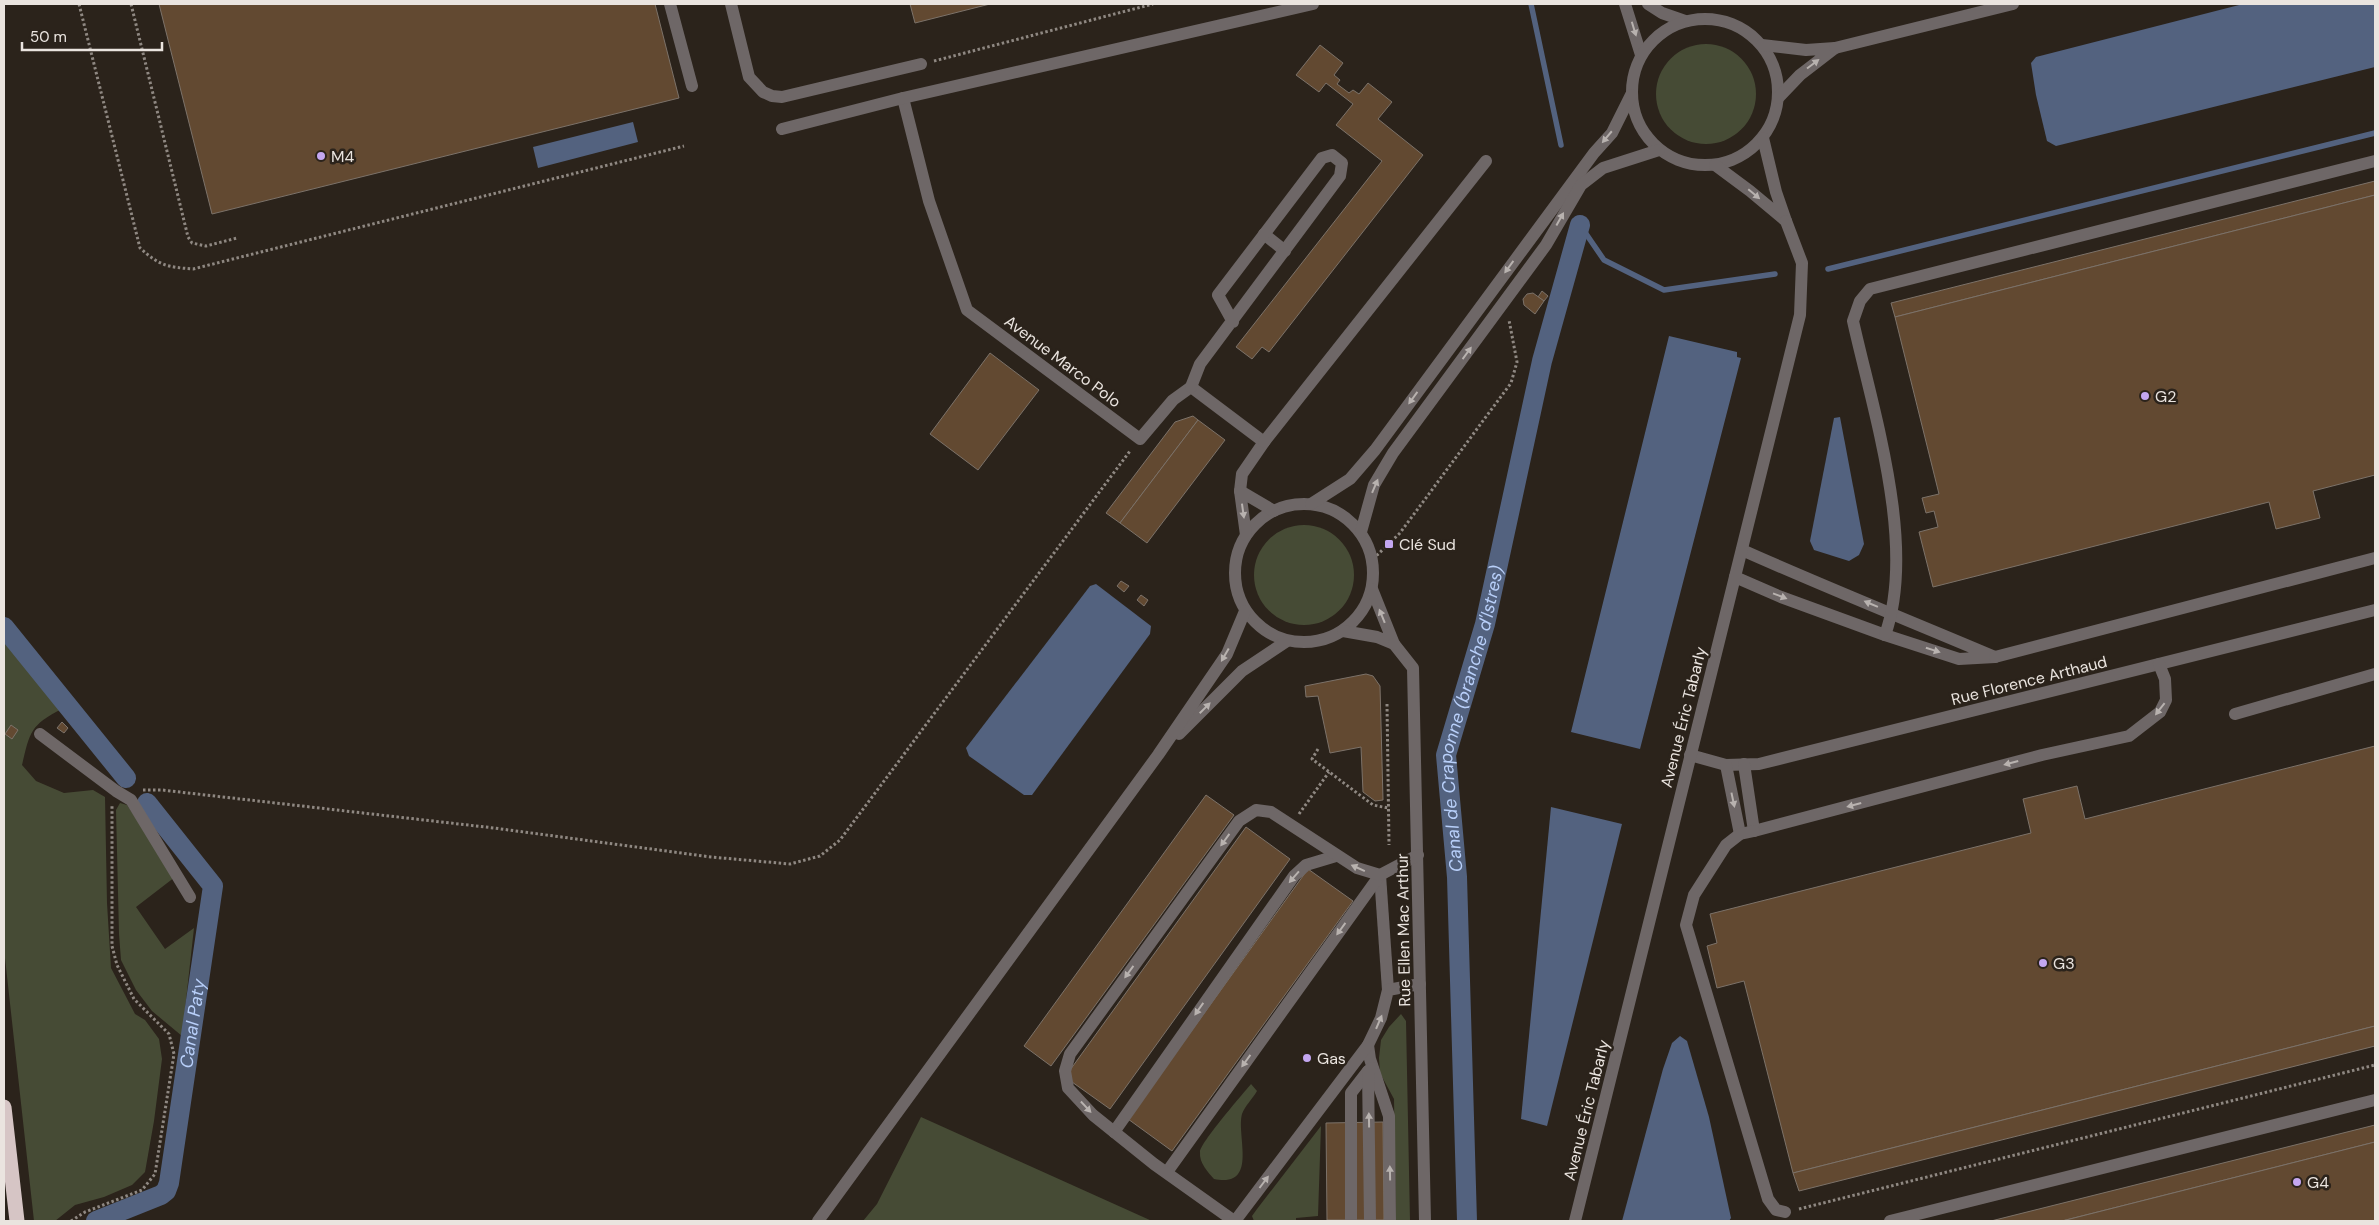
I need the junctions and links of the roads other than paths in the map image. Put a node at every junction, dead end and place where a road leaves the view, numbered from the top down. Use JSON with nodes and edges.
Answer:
{"nodes":[{"id":1,"x":670,"y":4,"type":"edge"},
{"id":2,"x":731,"y":4,"type":"edge"},
{"id":3,"x":1312,"y":4,"type":"edge"},
{"id":4,"x":1624,"y":4,"type":"edge"},
{"id":5,"x":1648,"y":4,"type":"edge"},
{"id":6,"x":2012,"y":4,"type":"edge"},
{"id":7,"x":1685,"y":21,"type":"junction"},
{"id":8,"x":1762,"y":45,"type":"junction"},
{"id":9,"x":1835,"y":48,"type":"junction"},
{"id":10,"x":1641,"y":55,"type":"junction"},
{"id":11,"x":921,"y":64,"type":"road end"},
{"id":12,"x":692,"y":86,"type":"dead end"},
{"id":13,"x":1631,"y":95,"type":"junction"},
{"id":14,"x":903,"y":98,"type":"junction"},
{"id":15,"x":1778,"y":98,"type":"junction"},
{"id":16,"x":782,"y":129,"type":"dead end"},
{"id":17,"x":1763,"y":138,"type":"junction"},
{"id":18,"x":1659,"y":150,"type":"junction"},
{"id":19,"x":2375,"y":161,"type":"edge"},
{"id":20,"x":1486,"y":162,"type":"dead end"},
{"id":21,"x":1715,"y":165,"type":"junction"},
{"id":22,"x":1786,"y":221,"type":"junction"},
{"id":23,"x":1264,"y":234,"type":"junction"},
{"id":24,"x":1285,"y":251,"type":"junction"},
{"id":25,"x":1233,"y":322,"type":"junction"},
{"id":26,"x":1191,"y":386,"type":"junction"},
{"id":27,"x":1264,"y":442,"type":"junction"},
{"id":28,"x":1240,"y":491,"type":"junction"},
{"id":29,"x":1312,"y":504,"type":"junction"},
{"id":30,"x":1274,"y":511,"type":"junction"},
{"id":31,"x":1361,"y":532,"type":"junction"},
{"id":32,"x":1246,"y":534,"type":"junction"},
{"id":33,"x":1742,"y":550,"type":"junction"},
{"id":34,"x":2375,"y":558,"type":"edge"},
{"id":35,"x":1735,"y":577,"type":"junction"},
{"id":36,"x":1372,"y":590,"type":"junction"},
{"id":37,"x":1245,"y":610,"type":"junction"},
{"id":38,"x":2375,"y":610,"type":"edge"},
{"id":39,"x":1893,"y":614,"type":"junction"},
{"id":40,"x":1343,"y":631,"type":"junction"},
{"id":41,"x":1885,"y":635,"type":"junction"},
{"id":42,"x":1287,"y":641,"type":"junction"},
{"id":43,"x":1394,"y":644,"type":"junction"},
{"id":44,"x":1995,"y":657,"type":"junction"},
{"id":45,"x":2159,"y":664,"type":"junction"},
{"id":46,"x":2375,"y":674,"type":"edge"},
{"id":47,"x":2235,"y":714,"type":"dead end"},
{"id":48,"x":40,"y":734,"type":"dead end"},
{"id":49,"x":1158,"y":755,"type":"junction"},
{"id":50,"x":1690,"y":755,"type":"junction"},
{"id":51,"x":1744,"y":764,"type":"junction"},
{"id":52,"x":1726,"y":765,"type":"junction"},
{"id":53,"x":1754,"y":831,"type":"junction"},
{"id":54,"x":1740,"y":834,"type":"junction"},
{"id":55,"x":1418,"y":855,"type":"junction"},
{"id":56,"x":1336,"y":856,"type":"junction"},
{"id":57,"x":1380,"y":875,"type":"junction"},
{"id":58,"x":190,"y":897,"type":"dead end"},
{"id":59,"x":1420,"y":984,"type":"junction"},
{"id":60,"x":1388,"y":990,"type":"junction"},
{"id":61,"x":1368,"y":1045,"type":"junction"},
{"id":62,"x":1370,"y":1069,"type":"junction"},
{"id":63,"x":2375,"y":1100,"type":"edge"},
{"id":64,"x":4,"y":1107,"type":"edge"},
{"id":65,"x":1114,"y":1132,"type":"junction"},
{"id":66,"x":1167,"y":1172,"type":"junction"},
{"id":67,"x":1785,"y":1212,"type":"road end"},
{"id":68,"x":17,"y":1221,"type":"edge"},
{"id":69,"x":818,"y":1221,"type":"edge"},
{"id":70,"x":1235,"y":1221,"type":"edge"},
{"id":71,"x":1351,"y":1221,"type":"edge"},
{"id":72,"x":1370,"y":1221,"type":"edge"},
{"id":73,"x":1390,"y":1221,"type":"edge"},
{"id":74,"x":1425,"y":1221,"type":"edge"},
{"id":75,"x":1575,"y":1221,"type":"edge"},
{"id":76,"x":1890,"y":1221,"type":"edge"}],
"edges":[{"from":1,"to":12,"type":"street"},
{"from":2,"to":11,"type":"street"},
{"from":3,"to":14,"type":"street"},
{"from":4,"to":10,"type":"street","one_way":true},
{"from":5,"to":7,"type":"street"},
{"from":6,"to":9,"type":"street"},
{"from":7,"to":8,"type":"street"},
{"from":7,"to":10,"type":"street"},
{"from":8,"to":9,"type":"street"},
{"from":8,"to":15,"type":"street"},
{"from":15,"to":9,"type":"street","one_way":true},
{"from":10,"to":13,"type":"street"},
{"from":13,"to":18,"type":"street"},
{"from":13,"to":29,"type":"street","one_way":true},
{"from":14,"to":16,"type":"street"},
{"from":14,"to":26,"type":"street","name":"Avenue Marco Polo"},
{"from":15,"to":17,"type":"street"},
{"from":17,"to":21,"type":"street"},
{"from":17,"to":22,"type":"street","name":"Avenue Éric Tabarly"},
{"from":18,"to":21,"type":"street"},
{"from":31,"to":18,"type":"street","one_way":true},
{"from":19,"to":39,"type":"street"},
{"from":20,"to":27,"type":"street"},
{"from":21,"to":22,"type":"street","name":"Avenue Éric Tabarly","one_way":true},
{"from":22,"to":33,"type":"street","name":"Avenue Éric Tabarly"},
{"from":23,"to":24,"type":"street"},
{"from":23,"to":24,"type":"street"},
{"from":23,"to":25,"type":"street"},
{"from":24,"to":25,"type":"street"},
{"from":25,"to":26,"type":"street"},
{"from":26,"to":27,"type":"street"},
{"from":27,"to":28,"type":"street"},
{"from":28,"to":30,"type":"street"},
{"from":28,"to":32,"type":"street","one_way":true},
{"from":29,"to":30,"type":"street"},
{"from":29,"to":31,"type":"street"},
{"from":30,"to":32,"type":"street"},
{"from":31,"to":36,"type":"street"},
{"from":32,"to":37,"type":"street"},
{"from":33,"to":35,"type":"street","name":"Avenue Éric Tabarly"},
{"from":39,"to":33,"type":"street","one_way":true},
{"from":34,"to":44,"type":"street"},
{"from":35,"to":41,"type":"street","one_way":true},
{"from":35,"to":50,"type":"street","name":"Avenue Éric Tabarly"},
{"from":36,"to":40,"type":"street"},
{"from":43,"to":36,"type":"street","name":"Rue Ellen Mac Arthur","one_way":true},
{"from":37,"to":42,"type":"street"},
{"from":37,"to":49,"type":"street","one_way":true},
{"from":38,"to":45,"type":"street","name":"Rue Florence Arthaud"},
{"from":39,"to":41,"type":"street"},
{"from":39,"to":44,"type":"street"},
{"from":40,"to":42,"type":"street"},
{"from":40,"to":43,"type":"street"},
{"from":41,"to":44,"type":"street","one_way":true},
{"from":49,"to":42,"type":"street","one_way":true},
{"from":43,"to":55,"type":"street","name":"Rue Ellen Mac Arthur"},
{"from":45,"to":51,"type":"street","name":"Rue Florence Arthaud"},
{"from":45,"to":53,"type":"street","one_way":true},
{"from":46,"to":47,"type":"street"},
{"from":48,"to":58,"type":"street"},
{"from":49,"to":69,"type":"street"},
{"from":50,"to":52,"type":"street","name":"Rue Florence Arthaud"},
{"from":50,"to":75,"type":"street","name":"Avenue Éric Tabarly"},
{"from":51,"to":52,"type":"street","name":"Rue Florence Arthaud"},
{"from":51,"to":53,"type":"street"},
{"from":52,"to":54,"type":"street","one_way":true},
{"from":53,"to":54,"type":"street"},
{"from":54,"to":67,"type":"street"},
{"from":55,"to":57,"type":"street"},
{"from":55,"to":59,"type":"street","name":"Rue Ellen Mac Arthur"},
{"from":57,"to":56,"type":"street","one_way":true},
{"from":56,"to":65,"type":"street","one_way":true},
{"from":56,"to":65,"type":"street","one_way":true},
{"from":57,"to":60,"type":"street"},
{"from":57,"to":66,"type":"street","one_way":true},
{"from":59,"to":60,"type":"street"},
{"from":59,"to":74,"type":"street","name":"Rue Ellen Mac Arthur"},
{"from":61,"to":60,"type":"street","one_way":true},
{"from":61,"to":62,"type":"street"},
{"from":70,"to":61,"type":"street","one_way":true},
{"from":62,"to":71,"type":"street"},
{"from":72,"to":62,"type":"street","one_way":true},
{"from":73,"to":62,"type":"street","one_way":true},
{"from":63,"to":76,"type":"street"},
{"from":64,"to":68,"type":"highway"},
{"from":65,"to":66,"type":"street"},
{"from":66,"to":70,"type":"street"}]}
